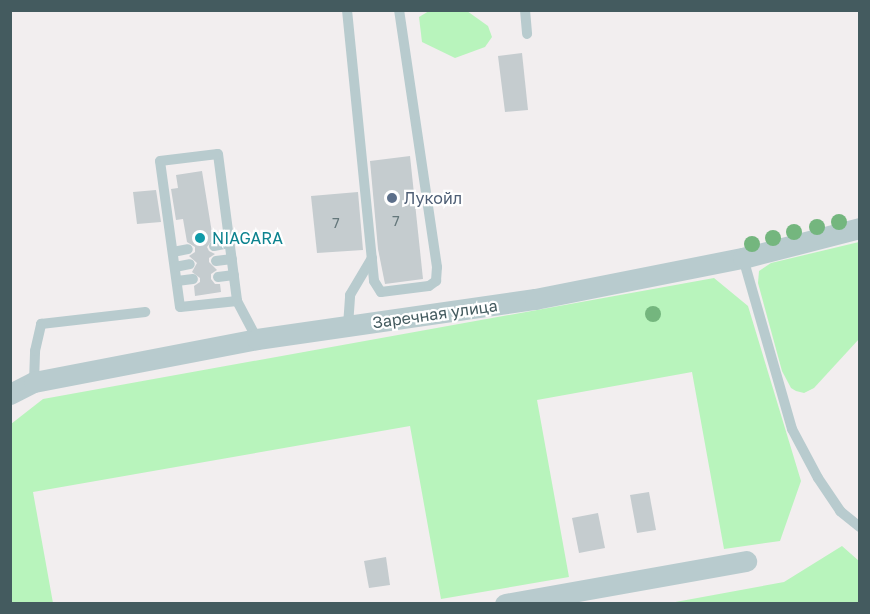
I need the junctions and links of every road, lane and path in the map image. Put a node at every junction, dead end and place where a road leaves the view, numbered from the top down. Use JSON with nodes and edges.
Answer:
{"nodes":[{"id":1,"x":347,"y":10,"type":"edge"},
{"id":2,"x":399,"y":10,"type":"edge"},
{"id":3,"x":525,"y":10,"type":"edge"},
{"id":4,"x":527,"y":34,"type":"dead end"},
{"id":5,"x":860,"y":228,"type":"edge"},
{"id":6,"x":230,"y":243,"type":"junction"},
{"id":7,"x":214,"y":246,"type":"dead end"},
{"id":8,"x":188,"y":249,"type":"dead end"},
{"id":9,"x":173,"y":252,"type":"junction"},
{"id":10,"x":372,"y":258,"type":"junction"},
{"id":11,"x":743,"y":258,"type":"junction"},
{"id":12,"x":232,"y":259,"type":"junction"},
{"id":13,"x":216,"y":261,"type":"dead end"},
{"id":14,"x":190,"y":264,"type":"dead end"},
{"id":15,"x":175,"y":267,"type":"junction"},
{"id":16,"x":234,"y":275,"type":"junction"},
{"id":17,"x":218,"y":277,"type":"dead end"},
{"id":18,"x":193,"y":279,"type":"dead end"},
{"id":19,"x":177,"y":281,"type":"junction"},
{"id":20,"x":237,"y":301,"type":"junction"},
{"id":21,"x":145,"y":312,"type":"dead end"},
{"id":22,"x":348,"y":326,"type":"junction"},
{"id":23,"x":257,"y":339,"type":"junction"},
{"id":24,"x":34,"y":382,"type":"junction"},
{"id":25,"x":10,"y":394,"type":"edge"},
{"id":26,"x":860,"y":527,"type":"edge"},
{"id":27,"x":746,"y":561,"type":"dead end"},
{"id":28,"x":505,"y":603,"type":"edge"}],
"edges":[{"from":1,"to":10,"type":"lane"},
{"from":2,"to":10,"type":"lane"},
{"from":3,"to":4,"type":"lane"},
{"from":5,"to":11,"type":"street","name":"Заречная улица"},
{"from":6,"to":7,"type":"lane"},
{"from":6,"to":9,"type":"lane"},
{"from":6,"to":12,"type":"lane"},
{"from":8,"to":9,"type":"lane"},
{"from":9,"to":15,"type":"lane"},
{"from":10,"to":22,"type":"lane"},
{"from":11,"to":22,"type":"street","name":"Заречная улица"},
{"from":11,"to":26,"type":"lane"},
{"from":12,"to":13,"type":"lane"},
{"from":12,"to":16,"type":"lane"},
{"from":14,"to":15,"type":"lane"},
{"from":15,"to":19,"type":"lane"},
{"from":16,"to":17,"type":"lane"},
{"from":16,"to":20,"type":"lane"},
{"from":18,"to":19,"type":"lane"},
{"from":19,"to":20,"type":"lane"},
{"from":20,"to":23,"type":"lane"},
{"from":21,"to":24,"type":"lane"},
{"from":22,"to":23,"type":"street","name":"Заречная улица"},
{"from":23,"to":24,"type":"street","name":"Заречная улица"},
{"from":24,"to":25,"type":"street","name":"Заречная улица"},
{"from":27,"to":28,"type":"street"}]}
